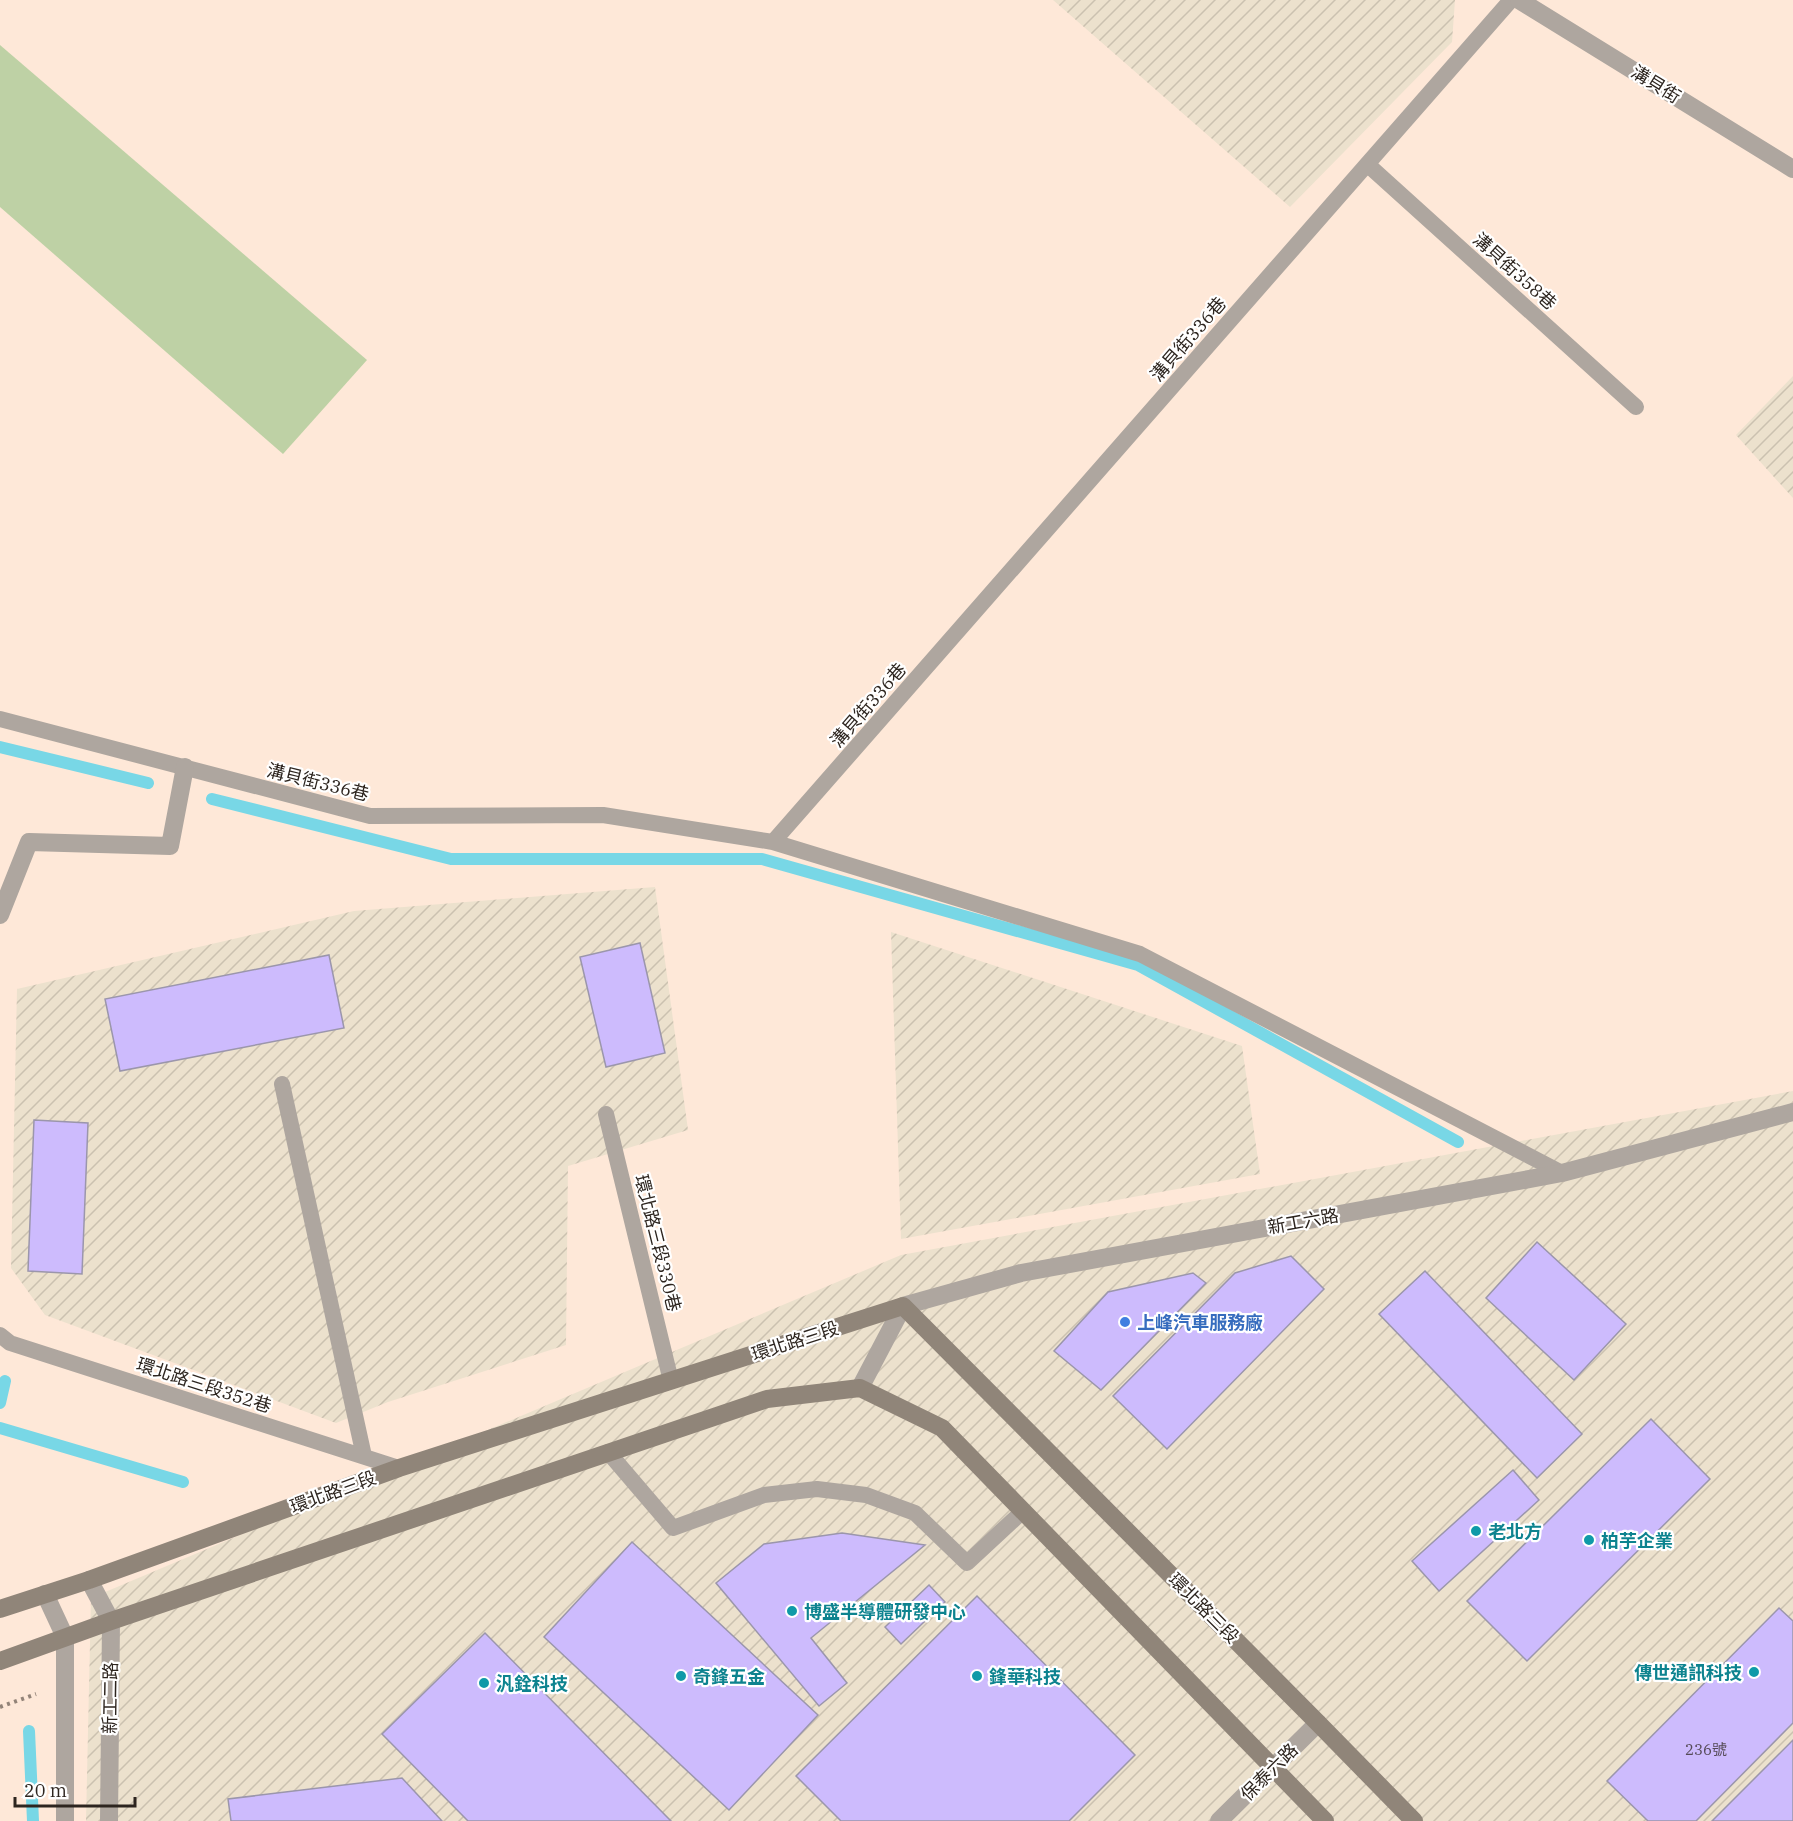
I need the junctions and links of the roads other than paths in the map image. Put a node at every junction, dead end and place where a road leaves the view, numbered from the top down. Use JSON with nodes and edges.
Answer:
{"nodes":[{"id":1,"x":1511,"y":0,"type":"edge"},
{"id":2,"x":1519,"y":0,"type":"edge"},
{"id":3,"x":1367,"y":164,"type":"junction"},
{"id":4,"x":1793,"y":169,"type":"edge"},
{"id":5,"x":1636,"y":407,"type":"dead end"},
{"id":6,"x":0,"y":719,"type":"edge"},
{"id":7,"x":185,"y":767,"type":"junction"},
{"id":8,"x":773,"y":842,"type":"junction"},
{"id":9,"x":0,"y":915,"type":"edge"},
{"id":10,"x":282,"y":1084,"type":"dead end"},
{"id":11,"x":1793,"y":1112,"type":"edge"},
{"id":12,"x":606,"y":1114,"type":"dead end"},
{"id":13,"x":1562,"y":1173,"type":"junction"},
{"id":14,"x":903,"y":1306,"type":"junction"},
{"id":15,"x":0,"y":1335,"type":"edge"},
{"id":16,"x":671,"y":1381,"type":"junction"},
{"id":17,"x":860,"y":1388,"type":"junction"},
{"id":18,"x":608,"y":1452,"type":"junction"},
{"id":19,"x":364,"y":1456,"type":"junction"},
{"id":20,"x":399,"y":1468,"type":"junction"},
{"id":21,"x":1023,"y":1511,"type":"junction"},
{"id":22,"x":89,"y":1580,"type":"junction"},
{"id":23,"x":45,"y":1594,"type":"junction"},
{"id":24,"x":0,"y":1609,"type":"edge"},
{"id":25,"x":111,"y":1621,"type":"junction"},
{"id":26,"x":65,"y":1636,"type":"junction"},
{"id":27,"x":0,"y":1660,"type":"edge"},
{"id":28,"x":1318,"y":1723,"type":"junction"},
{"id":29,"x":1272,"y":1769,"type":"junction"},
{"id":30,"x":65,"y":1821,"type":"edge"},
{"id":31,"x":109,"y":1821,"type":"edge"},
{"id":32,"x":1219,"y":1821,"type":"edge"},
{"id":33,"x":1325,"y":1821,"type":"edge"},
{"id":34,"x":1414,"y":1821,"type":"edge"}],
"edges":[{"from":1,"to":3,"type":"lane","name":"溝貝街336巷"},
{"from":2,"to":4,"type":"street","name":"溝貝街"},
{"from":3,"to":5,"type":"lane","name":"溝貝街358巷"},
{"from":3,"to":8,"type":"lane","name":"溝貝街336巷"},
{"from":6,"to":7,"type":"lane","name":"溝貝街336巷"},
{"from":7,"to":8,"type":"lane","name":"溝貝街336巷"},
{"from":7,"to":9,"type":"street"},
{"from":8,"to":13,"type":"lane"},
{"from":10,"to":19,"type":"lane"},
{"from":11,"to":13,"type":"street","name":"新工六路"},
{"from":12,"to":16,"type":"lane","name":"環北路三段330巷"},
{"from":13,"to":14,"type":"street","name":"新工六路"},
{"from":14,"to":16,"type":"street","name":"環北路三段"},
{"from":14,"to":17,"type":"street"},
{"from":14,"to":28,"type":"street","name":"環北路三段"},
{"from":15,"to":19,"type":"lane","name":"環北路三段352巷"},
{"from":16,"to":20,"type":"street","name":"環北路三段"},
{"from":17,"to":18,"type":"street"},
{"from":17,"to":21,"type":"street"},
{"from":18,"to":21,"type":"lane"},
{"from":18,"to":25,"type":"street"},
{"from":19,"to":20,"type":"lane","name":"環北路三段352巷"},
{"from":20,"to":22,"type":"street","name":"環北路三段"},
{"from":21,"to":29,"type":"street"},
{"from":22,"to":23,"type":"street","name":"環北路三段"},
{"from":22,"to":25,"type":"street","name":"新工二路"},
{"from":23,"to":24,"type":"street","name":"環北路三段"},
{"from":23,"to":26,"type":"street"},
{"from":25,"to":26,"type":"street"},
{"from":25,"to":31,"type":"street","name":"新工二路"},
{"from":26,"to":27,"type":"street"},
{"from":26,"to":30,"type":"street"},
{"from":28,"to":29,"type":"street","name":"保泰六路"},
{"from":28,"to":34,"type":"street","name":"環北路三段"},
{"from":29,"to":32,"type":"street","name":"保泰六路"},
{"from":29,"to":33,"type":"street"}]}
